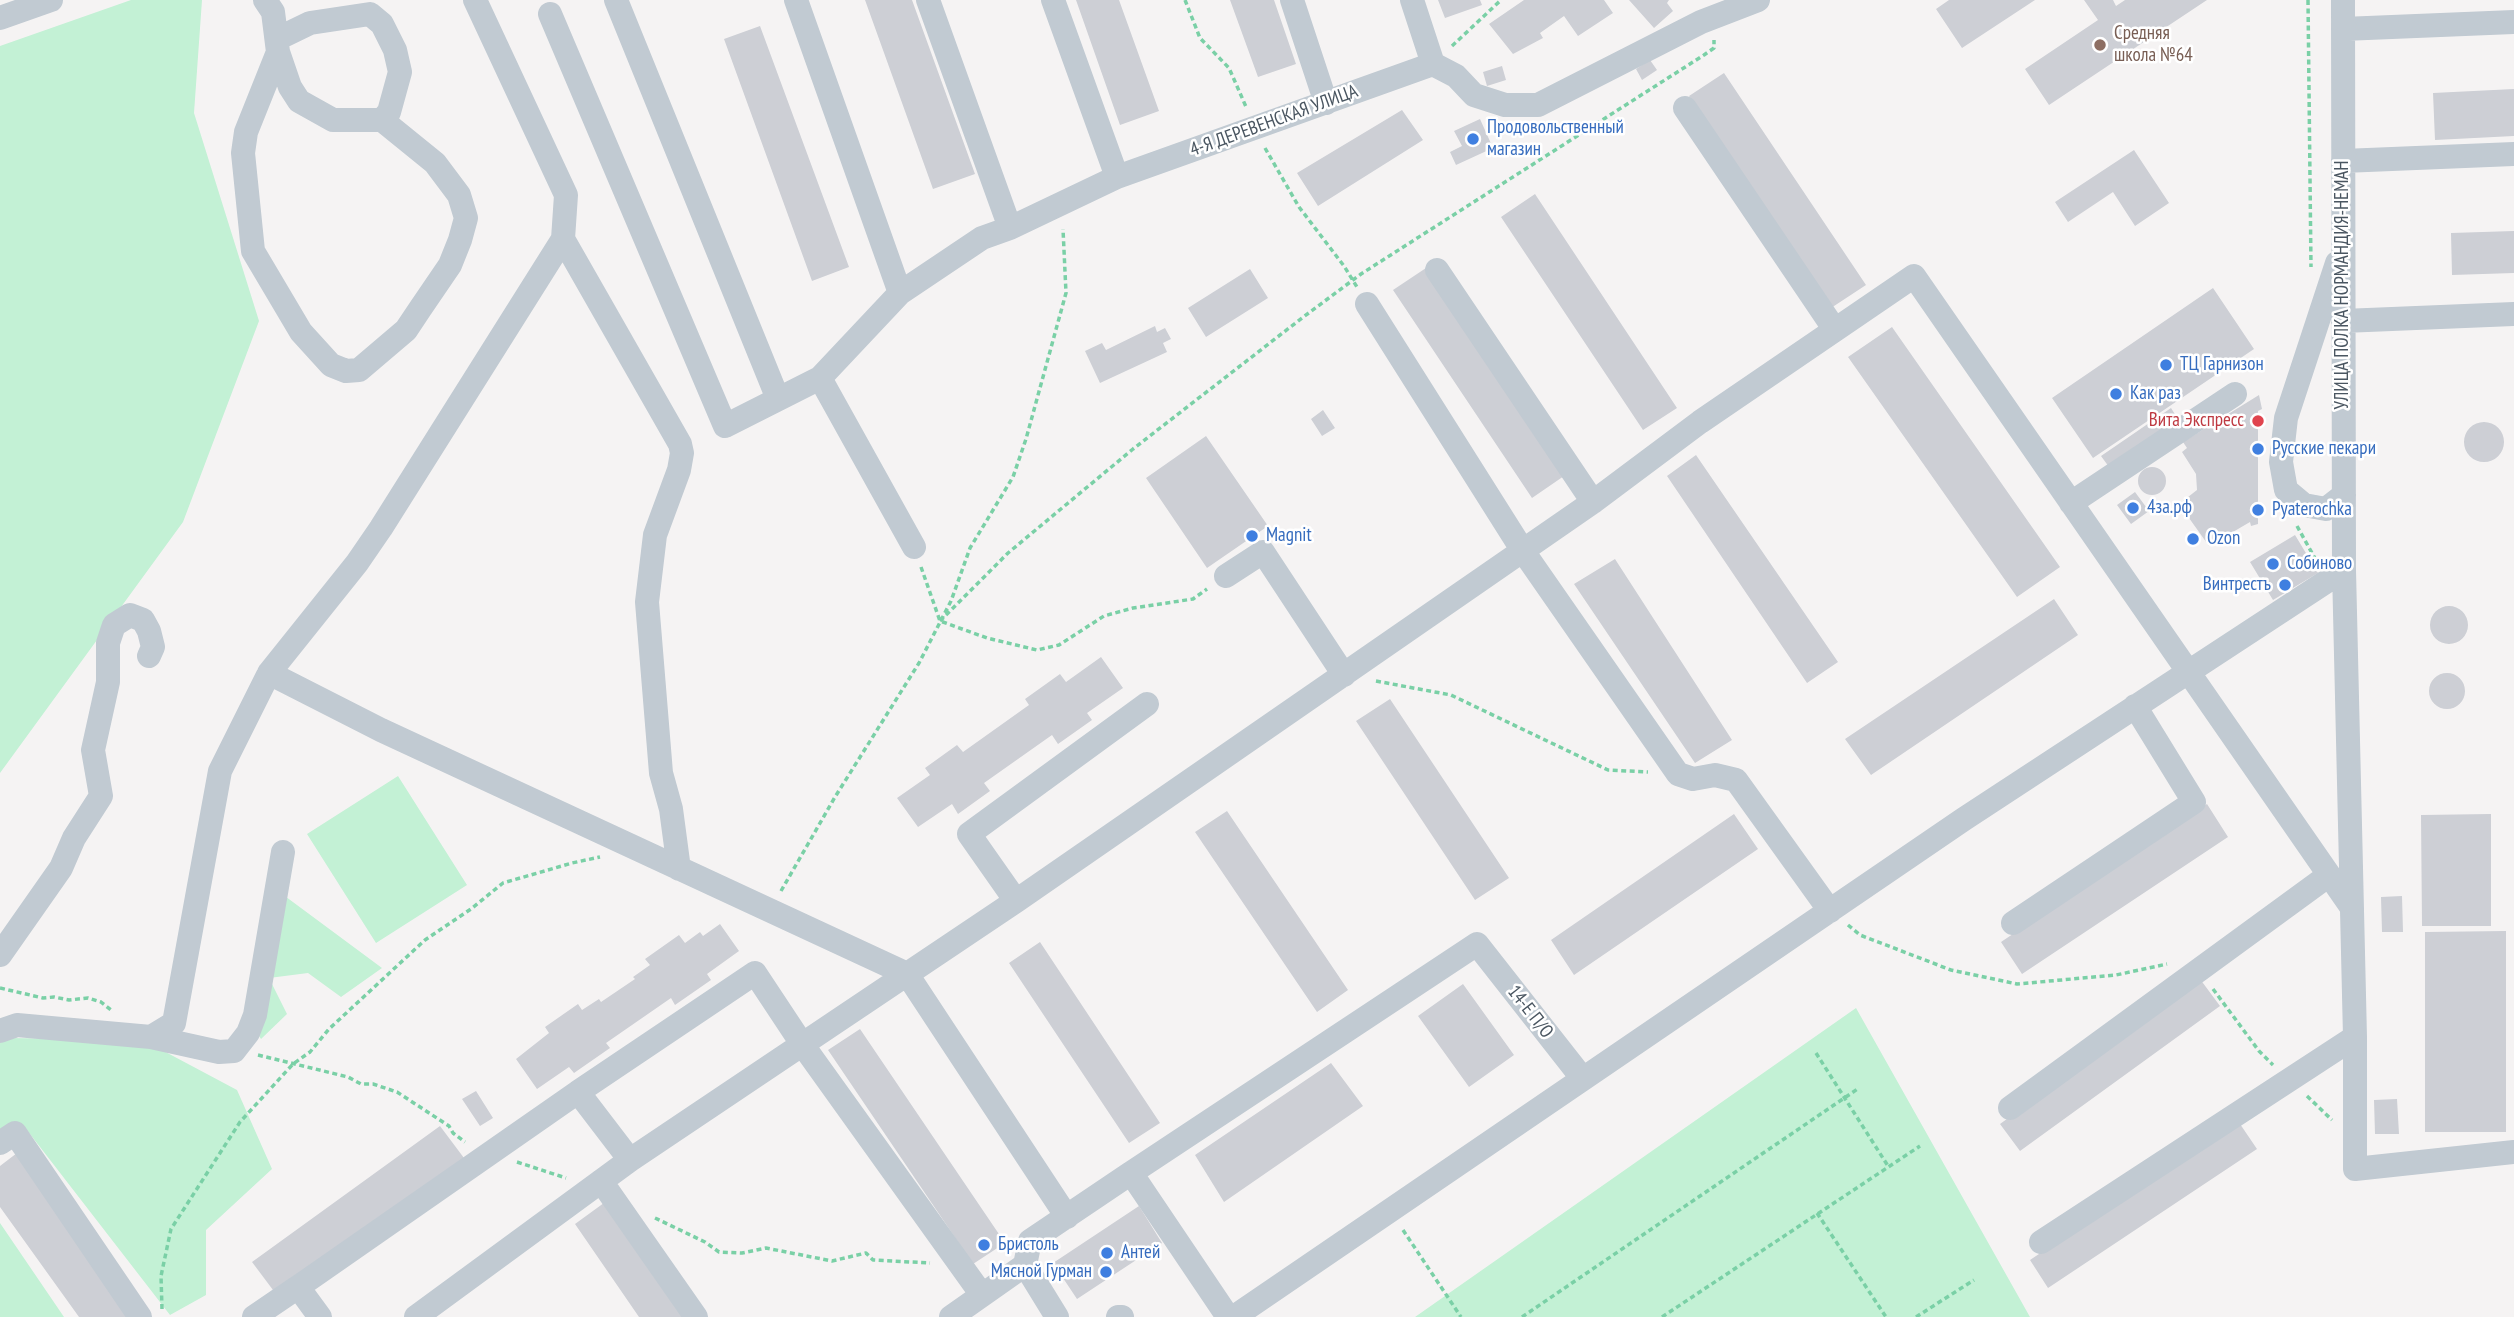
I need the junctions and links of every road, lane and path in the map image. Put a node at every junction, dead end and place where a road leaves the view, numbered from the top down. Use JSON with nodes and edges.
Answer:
{"nodes":[{"id":1,"x":51,"y":0,"type":"edge"},
{"id":2,"x":265,"y":0,"type":"edge"},
{"id":3,"x":475,"y":0,"type":"edge"},
{"id":4,"x":616,"y":0,"type":"edge"},
{"id":5,"x":796,"y":0,"type":"edge"},
{"id":6,"x":928,"y":0,"type":"edge"},
{"id":7,"x":1053,"y":0,"type":"edge"},
{"id":8,"x":1185,"y":0,"type":"edge"},
{"id":9,"x":1292,"y":0,"type":"edge"},
{"id":10,"x":1412,"y":0,"type":"edge"},
{"id":11,"x":1501,"y":0,"type":"edge"},
{"id":12,"x":1758,"y":0,"type":"edge"},
{"id":13,"x":2308,"y":0,"type":"edge"},
{"id":14,"x":2343,"y":0,"type":"edge"},
{"id":15,"x":550,"y":14,"type":"dead end"},
{"id":16,"x":0,"y":18,"type":"edge"},
{"id":17,"x":1713,"y":18,"type":"junction"},
{"id":18,"x":2514,"y":22,"type":"edge"},
{"id":19,"x":2343,"y":29,"type":"junction"},
{"id":20,"x":277,"y":46,"type":"junction"},
{"id":21,"x":1433,"y":64,"type":"junction"},
{"id":22,"x":1326,"y":103,"type":"junction"},
{"id":23,"x":1685,"y":107,"type":"dead end"},
{"id":24,"x":382,"y":120,"type":"junction"},
{"id":25,"x":1256,"y":128,"type":"junction"},
{"id":26,"x":2514,"y":155,"type":"edge"},
{"id":27,"x":2343,"y":161,"type":"junction"},
{"id":28,"x":1117,"y":177,"type":"junction"},
{"id":29,"x":1066,"y":201,"type":"junction"},
{"id":30,"x":1010,"y":229,"type":"junction"},
{"id":31,"x":563,"y":239,"type":"junction"},
{"id":32,"x":2343,"y":243,"type":"junction"},
{"id":33,"x":1437,"y":270,"type":"dead end"},
{"id":34,"x":2311,"y":272,"type":"dead end"},
{"id":35,"x":1353,"y":280,"type":"junction"},
{"id":36,"x":900,"y":293,"type":"junction"},
{"id":37,"x":1367,"y":303,"type":"joint"},
{"id":38,"x":2514,"y":314,"type":"edge"},
{"id":39,"x":2343,"y":321,"type":"junction"},
{"id":40,"x":1835,"y":330,"type":"junction"},
{"id":41,"x":820,"y":379,"type":"junction"},
{"id":42,"x":2235,"y":394,"type":"dead end"},
{"id":43,"x":778,"y":399,"type":"junction"},
{"id":44,"x":2344,"y":495,"type":"junction"},
{"id":45,"x":1593,"y":502,"type":"junction"},
{"id":46,"x":2071,"y":503,"type":"junction"},
{"id":47,"x":2294,"y":521,"type":"dead end"},
{"id":48,"x":914,"y":547,"type":"joint"},
{"id":49,"x":1523,"y":551,"type":"junction"},
{"id":50,"x":2332,"y":569,"type":"junction"},
{"id":51,"x":1226,"y":576,"type":"joint"},
{"id":52,"x":940,"y":621,"type":"junction"},
{"id":53,"x":149,"y":656,"type":"dead end"},
{"id":54,"x":2188,"y":671,"type":"junction"},
{"id":55,"x":270,"y":673,"type":"junction"},
{"id":56,"x":1344,"y":674,"type":"junction"},
{"id":57,"x":1147,"y":704,"type":"dead end"},
{"id":58,"x":2135,"y":706,"type":"junction"},
{"id":59,"x":1678,"y":774,"type":"junction"},
{"id":60,"x":636,"y":848,"type":"junction"},
{"id":61,"x":284,"y":852,"type":"dead end"},
{"id":62,"x":680,"y":869,"type":"junction"},
{"id":63,"x":2329,"y":875,"type":"junction"},
{"id":64,"x":1016,"y":901,"type":"junction"},
{"id":65,"x":2352,"y":908,"type":"junction"},
{"id":66,"x":770,"y":911,"type":"junction"},
{"id":67,"x":1830,"y":911,"type":"junction"},
{"id":68,"x":2013,"y":923,"type":"dead end"},
{"id":69,"x":0,"y":955,"type":"edge"},
{"id":70,"x":2178,"y":962,"type":"dead end"},
{"id":71,"x":907,"y":974,"type":"junction"},
{"id":72,"x":2206,"y":979,"type":"dead end"},
{"id":73,"x":0,"y":989,"type":"edge"},
{"id":74,"x":120,"y":1016,"type":"dead end"},
{"id":75,"x":0,"y":1031,"type":"edge"},
{"id":76,"x":151,"y":1037,"type":"junction"},
{"id":77,"x":2355,"y":1037,"type":"junction"},
{"id":78,"x":802,"y":1044,"type":"junction"},
{"id":79,"x":234,"y":1051,"type":"junction"},
{"id":80,"x":1816,"y":1053,"type":"dead end"},
{"id":81,"x":293,"y":1064,"type":"junction"},
{"id":82,"x":1583,"y":1079,"type":"junction"},
{"id":83,"x":2289,"y":1080,"type":"junction"},
{"id":84,"x":1859,"y":1088,"type":"dead end"},
{"id":85,"x":578,"y":1092,"type":"junction"},
{"id":86,"x":1845,"y":1097,"type":"junction"},
{"id":87,"x":2010,"y":1108,"type":"dead end"},
{"id":88,"x":2355,"y":1142,"type":"junction"},
{"id":89,"x":0,"y":1143,"type":"edge"},
{"id":90,"x":1920,"y":1146,"type":"dead end"},
{"id":91,"x":2514,"y":1152,"type":"edge"},
{"id":92,"x":490,"y":1154,"type":"junction"},
{"id":93,"x":630,"y":1160,"type":"junction"},
{"id":94,"x":1888,"y":1166,"type":"junction"},
{"id":95,"x":1131,"y":1173,"type":"junction"},
{"id":96,"x":601,"y":1181,"type":"junction"},
{"id":97,"x":1390,"y":1210,"type":"junction"},
{"id":98,"x":1817,"y":1213,"type":"junction"},
{"id":99,"x":653,"y":1217,"type":"dead end"},
{"id":100,"x":1067,"y":1217,"type":"junction"},
{"id":101,"x":2041,"y":1242,"type":"dead end"},
{"id":102,"x":939,"y":1263,"type":"dead end"},
{"id":103,"x":1025,"y":1265,"type":"junction"},
{"id":104,"x":1974,"y":1280,"type":"dead end"},
{"id":105,"x":298,"y":1287,"type":"junction"},
{"id":106,"x":982,"y":1295,"type":"junction"},
{"id":107,"x":140,"y":1317,"type":"edge"},
{"id":108,"x":162,"y":1317,"type":"edge"},
{"id":109,"x":254,"y":1317,"type":"edge"},
{"id":110,"x":320,"y":1317,"type":"edge"},
{"id":111,"x":416,"y":1317,"type":"edge"},
{"id":112,"x":696,"y":1317,"type":"edge"},
{"id":113,"x":951,"y":1317,"type":"edge"},
{"id":114,"x":1057,"y":1317,"type":"edge"},
{"id":115,"x":1228,"y":1317,"type":"edge"},
{"id":116,"x":1234,"y":1317,"type":"edge"},
{"id":117,"x":1461,"y":1317,"type":"edge"},
{"id":118,"x":1522,"y":1317,"type":"edge"},
{"id":119,"x":1662,"y":1317,"type":"edge"},
{"id":120,"x":1886,"y":1317,"type":"edge"},
{"id":121,"x":1916,"y":1317,"type":"edge"}],
"edges":[{"from":1,"to":16,"type":"street"},
{"from":2,"to":20,"type":"street"},
{"from":3,"to":31,"type":"street"},
{"from":4,"to":43,"type":"street"},
{"from":5,"to":36,"type":"street"},
{"from":6,"to":30,"type":"street"},
{"from":7,"to":28,"type":"street"},
{"from":8,"to":25,"type":"path"},
{"from":9,"to":22,"type":"street"},
{"from":10,"to":21,"type":"street"},
{"from":11,"to":21,"type":"path"},
{"from":12,"to":17,"type":"street"},
{"from":13,"to":34,"type":"path"},
{"from":14,"to":19,"type":"street","name":"УЛИЦА ПОЛКА НОРМАНДИЯ-НЕМАН"},
{"from":15,"to":43,"type":"street"},
{"from":17,"to":21,"type":"street"},
{"from":17,"to":35,"type":"path"},
{"from":18,"to":19,"type":"street"},
{"from":19,"to":27,"type":"street","name":"УЛИЦА ПОЛКА НОРМАНДИЯ-НЕМАН"},
{"from":20,"to":24,"type":"street"},
{"from":20,"to":24,"type":"street"},
{"from":20,"to":24,"type":"street"},
{"from":21,"to":22,"type":"street","name":"4-Я ДЕРЕВЕНСКАЯ УЛИЦА"},
{"from":22,"to":25,"type":"street","name":"4-Я ДЕРЕВЕНСКАЯ УЛИЦА"},
{"from":23,"to":40,"type":"street"},
{"from":25,"to":28,"type":"street","name":"4-Я ДЕРЕВЕНСКАЯ УЛИЦА"},
{"from":25,"to":35,"type":"path"},
{"from":26,"to":27,"type":"street"},
{"from":27,"to":32,"type":"street","name":"УЛИЦА ПОЛКА НОРМАНДИЯ-НЕМАН"},
{"from":28,"to":29,"type":"street","name":"4-Я ДЕРЕВЕНСКАЯ УЛИЦА"},
{"from":29,"to":30,"type":"street","name":"4-Я ДЕРЕВЕНСКАЯ УЛИЦА"},
{"from":29,"to":52,"type":"path"},
{"from":30,"to":36,"type":"street","name":"4-Я ДЕРЕВЕНСКАЯ УЛИЦА"},
{"from":31,"to":55,"type":"street"},
{"from":31,"to":62,"type":"street"},
{"from":32,"to":39,"type":"street","name":"УЛИЦА ПОЛКА НОРМАНДИЯ-НЕМАН"},
{"from":32,"to":44,"type":"street"},
{"from":33,"to":45,"type":"street"},
{"from":35,"to":37,"type":"path"},
{"from":35,"to":52,"type":"path"},
{"from":36,"to":41,"type":"street","name":"4-Я ДЕРЕВЕНСКАЯ УЛИЦА"},
{"from":37,"to":49,"type":"street"},
{"from":38,"to":39,"type":"street"},
{"from":39,"to":44,"type":"street","name":"УЛИЦА ПОЛКА НОРМАНДИЯ-НЕМАН"},
{"from":40,"to":45,"type":"street"},
{"from":40,"to":46,"type":"street"},
{"from":41,"to":43,"type":"street"},
{"from":41,"to":48,"type":"street"},
{"from":42,"to":46,"type":"street"},
{"from":44,"to":50,"type":"street","name":"УЛИЦА ПОЛКА НОРМАНДИЯ-НЕМАН"},
{"from":45,"to":49,"type":"street"},
{"from":46,"to":54,"type":"street"},
{"from":47,"to":50,"type":"path"},
{"from":48,"to":52,"type":"path"},
{"from":49,"to":56,"type":"street"},
{"from":49,"to":59,"type":"street"},
{"from":50,"to":54,"type":"street"},
{"from":50,"to":65,"type":"street","name":"УЛИЦА ПОЛКА НОРМАНДИЯ-НЕМАН"},
{"from":51,"to":52,"type":"path"},
{"from":51,"to":56,"type":"street"},
{"from":52,"to":66,"type":"path"},
{"from":53,"to":69,"type":"street"},
{"from":54,"to":58,"type":"street"},
{"from":54,"to":63,"type":"street"},
{"from":55,"to":60,"type":"street"},
{"from":55,"to":76,"type":"street"},
{"from":56,"to":59,"type":"path"},
{"from":56,"to":64,"type":"street"},
{"from":57,"to":64,"type":"street"},
{"from":58,"to":67,"type":"street"},
{"from":58,"to":68,"type":"street"},
{"from":59,"to":67,"type":"street"},
{"from":60,"to":62,"type":"street"},
{"from":60,"to":81,"type":"path"},
{"from":61,"to":79,"type":"street"},
{"from":62,"to":66,"type":"street"},
{"from":63,"to":65,"type":"street"},
{"from":63,"to":87,"type":"street"},
{"from":64,"to":71,"type":"street"},
{"from":65,"to":77,"type":"street","name":"УЛИЦА ПОЛКА НОРМАНДИЯ-НЕМАН"},
{"from":66,"to":71,"type":"street"},
{"from":67,"to":70,"type":"path"},
{"from":67,"to":82,"type":"street"},
{"from":71,"to":78,"type":"street"},
{"from":71,"to":100,"type":"street"},
{"from":72,"to":83,"type":"path"},
{"from":73,"to":74,"type":"path"},
{"from":75,"to":76,"type":"street"},
{"from":76,"to":79,"type":"street"},
{"from":77,"to":83,"type":"street"},
{"from":77,"to":88,"type":"street","name":"УЛИЦА ПОЛКА НОРМАНДИЯ-НЕМАН"},
{"from":78,"to":85,"type":"street"},
{"from":78,"to":93,"type":"street"},
{"from":78,"to":106,"type":"street"},
{"from":79,"to":81,"type":"path"},
{"from":80,"to":86,"type":"path"},
{"from":81,"to":92,"type":"path"},
{"from":81,"to":108,"type":"path"},
{"from":82,"to":95,"type":"street","name":"14-Е П/О"},
{"from":82,"to":97,"type":"street"},
{"from":83,"to":88,"type":"path"},
{"from":83,"to":101,"type":"street"},
{"from":84,"to":86,"type":"path"},
{"from":85,"to":92,"type":"street"},
{"from":85,"to":93,"type":"street"},
{"from":86,"to":94,"type":"path"},
{"from":86,"to":118,"type":"path"},
{"from":88,"to":91,"type":"street","name":"УЛИЦА ПОЛКА НОРМАНДИЯ-НЕМАН"},
{"from":89,"to":107,"type":"street"},
{"from":90,"to":94,"type":"path"},
{"from":92,"to":96,"type":"path"},
{"from":92,"to":105,"type":"street"},
{"from":93,"to":96,"type":"street"},
{"from":94,"to":98,"type":"path"},
{"from":95,"to":100,"type":"street"},
{"from":95,"to":115,"type":"street"},
{"from":96,"to":111,"type":"street"},
{"from":96,"to":112,"type":"street"},
{"from":97,"to":116,"type":"street"},
{"from":97,"to":117,"type":"path"},
{"from":98,"to":119,"type":"path"},
{"from":98,"to":120,"type":"path"},
{"from":99,"to":102,"type":"path"},
{"from":100,"to":103,"type":"street"},
{"from":103,"to":106,"type":"street"},
{"from":103,"to":114,"type":"street"},
{"from":104,"to":121,"type":"path"},
{"from":105,"to":109,"type":"street"},
{"from":105,"to":110,"type":"street"},
{"from":106,"to":113,"type":"street"}]}
